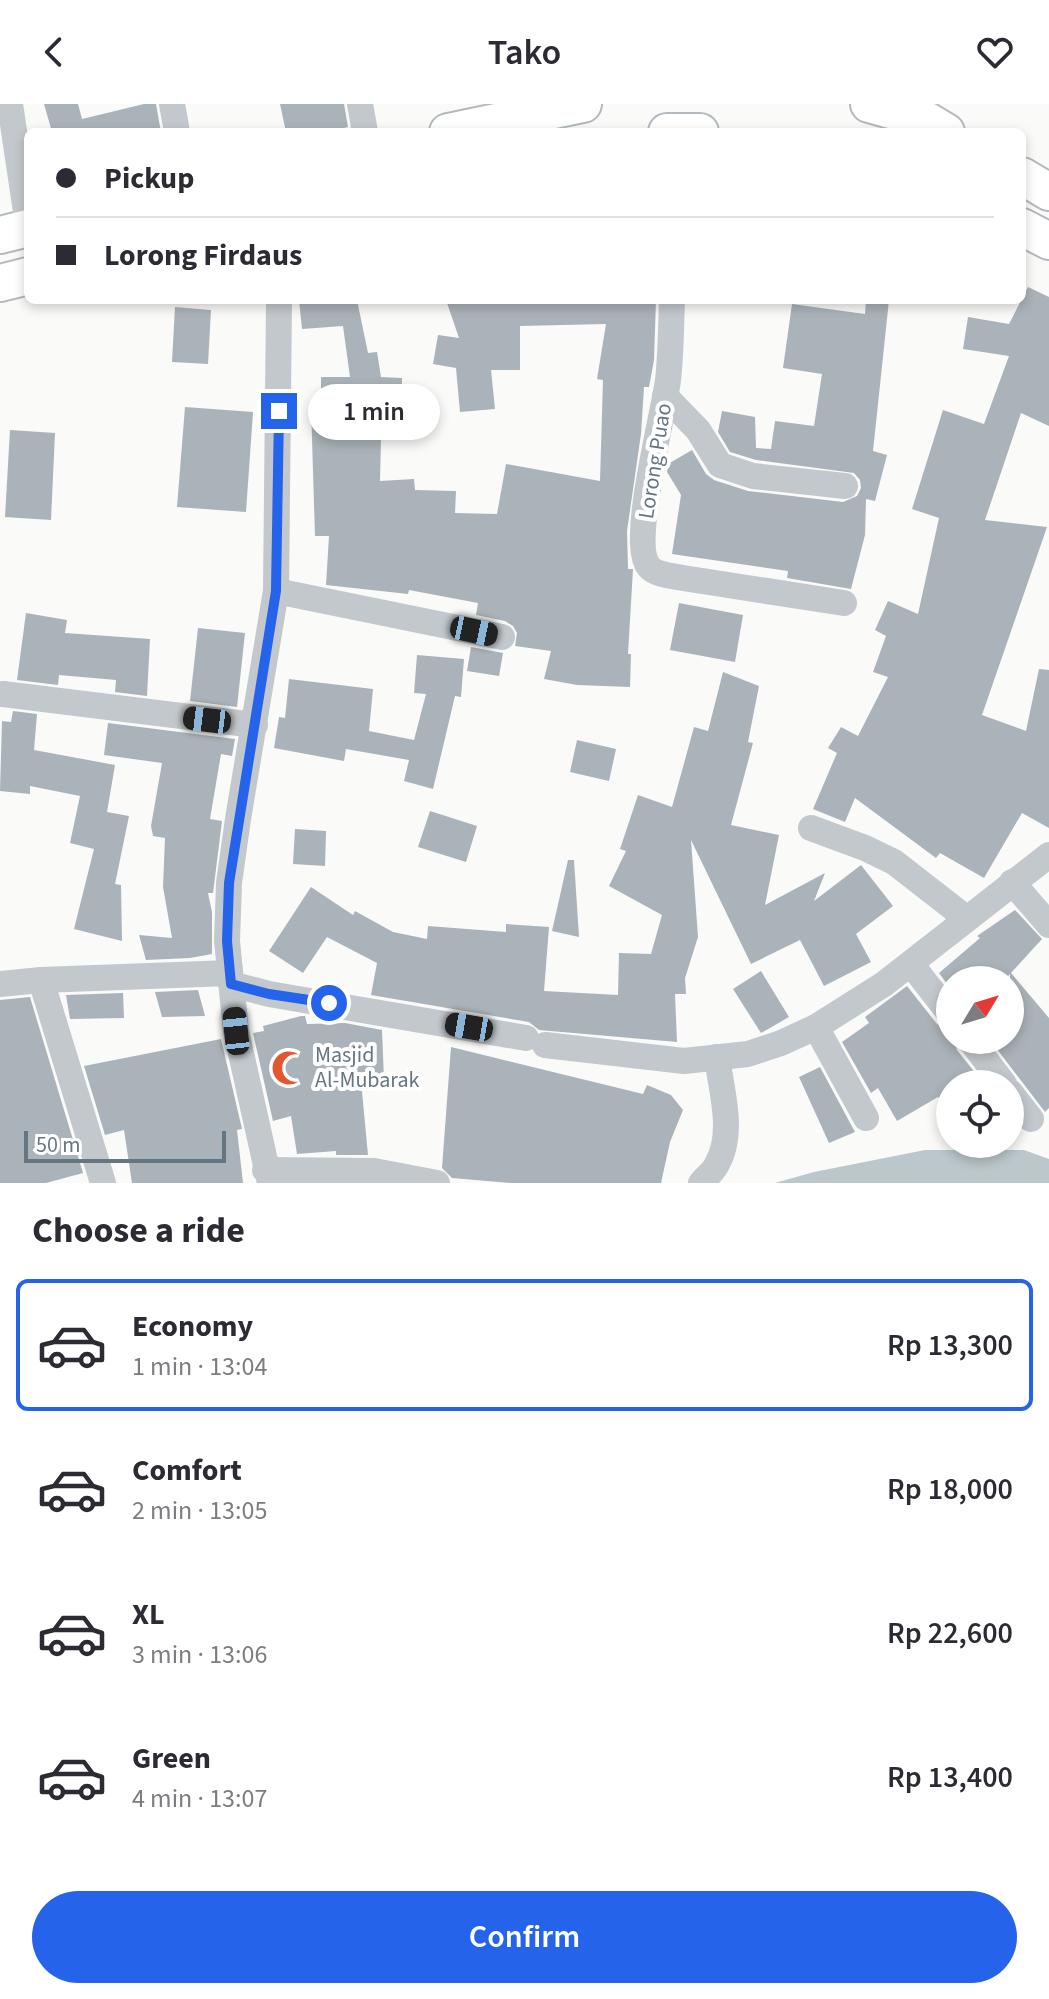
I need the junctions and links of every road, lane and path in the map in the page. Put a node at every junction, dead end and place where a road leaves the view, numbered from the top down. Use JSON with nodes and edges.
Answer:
{"nodes":[{"id":1,"x":10,"y":104,"type":"edge"},
{"id":2,"x":172,"y":104,"type":"edge"},
{"id":3,"x":360,"y":104,"type":"edge"},
{"id":4,"x":583,"y":104,"type":"edge"},
{"id":5,"x":869,"y":104,"type":"edge"},
{"id":6,"x":176,"y":128,"type":"edge"},
{"id":7,"x":364,"y":128,"type":"edge"},
{"id":8,"x":467,"y":128,"type":"edge"},
{"id":9,"x":939,"y":128,"type":"edge"},
{"id":10,"x":1026,"y":178,"type":"edge"},
{"id":11,"x":1049,"y":192,"type":"edge"},
{"id":12,"x":24,"y":200,"type":"edge"},
{"id":13,"x":24,"y":228,"type":"edge"},
{"id":14,"x":1026,"y":229,"type":"edge"},
{"id":15,"x":0,"y":235,"type":"edge"},
{"id":16,"x":1049,"y":241,"type":"edge"},
{"id":17,"x":24,"y":277,"type":"edge"},
{"id":18,"x":0,"y":283,"type":"edge"},
{"id":19,"x":279,"y":304,"type":"edge"},
{"id":20,"x":672,"y":304,"type":"edge"},
{"id":21,"x":665,"y":396,"type":"junction"},
{"id":22,"x":845,"y":486,"type":"dead end"},
{"id":23,"x":276,"y":591,"type":"junction"},
{"id":24,"x":844,"y":603,"type":"dead end"},
{"id":25,"x":502,"y":637,"type":"dead end"},
{"id":26,"x":3,"y":694,"type":"dead end"},
{"id":27,"x":255,"y":725,"type":"junction"},
{"id":28,"x":811,"y":828,"type":"dead end"},
{"id":29,"x":1049,"y":855,"type":"edge"},
{"id":30,"x":1012,"y":882,"type":"junction"},
{"id":31,"x":966,"y":918,"type":"junction"},
{"id":32,"x":1049,"y":925,"type":"edge"},
{"id":33,"x":911,"y":964,"type":"junction"},
{"id":34,"x":230,"y":978,"type":"junction"},
{"id":35,"x":41,"y":980,"type":"junction"},
{"id":36,"x":0,"y":984,"type":"edge"},
{"id":37,"x":936,"y":996,"type":"edge"},
{"id":38,"x":816,"y":1027,"type":"junction"},
{"id":39,"x":981,"y":1054,"type":"edge"},
{"id":40,"x":717,"y":1057,"type":"junction"},
{"id":41,"x":993,"y":1070,"type":"edge"},
{"id":42,"x":1024,"y":1110,"type":"edge"},
{"id":43,"x":866,"y":1118,"type":"dead end"},
{"id":44,"x":1031,"y":1119,"type":"dead end"},
{"id":45,"x":267,"y":1176,"type":"edge"},
{"id":46,"x":103,"y":1183,"type":"edge"},
{"id":47,"x":437,"y":1183,"type":"edge"},
{"id":48,"x":701,"y":1183,"type":"edge"}],
"edges":[{"from":1,"to":12,"type":"street"},
{"from":2,"to":6,"type":"street"},
{"from":3,"to":7,"type":"street"},
{"from":4,"to":8,"type":"main road"},
{"from":5,"to":9,"type":"main road"},
{"from":10,"to":11,"type":"main road"},
{"from":13,"to":15,"type":"main road"},
{"from":14,"to":16,"type":"main road"},
{"from":17,"to":18,"type":"main road"},
{"from":19,"to":23,"type":"street"},
{"from":20,"to":21,"type":"street","name":"Lorong Puao"},
{"from":21,"to":22,"type":"street"},
{"from":21,"to":24,"type":"street","name":"Lorong Puao"},
{"from":23,"to":25,"type":"street"},
{"from":23,"to":27,"type":"street"},
{"from":26,"to":27,"type":"street"},
{"from":27,"to":34,"type":"street"},
{"from":28,"to":31,"type":"street"},
{"from":29,"to":30,"type":"street"},
{"from":30,"to":31,"type":"street"},
{"from":30,"to":32,"type":"street"},
{"from":31,"to":33,"type":"street"},
{"from":33,"to":37,"type":"street"},
{"from":33,"to":38,"type":"street"},
{"from":34,"to":35,"type":"street"},
{"from":34,"to":40,"type":"street"},
{"from":34,"to":45,"type":"street"},
{"from":35,"to":36,"type":"street"},
{"from":35,"to":46,"type":"street"},
{"from":38,"to":40,"type":"street"},
{"from":38,"to":43,"type":"street"},
{"from":39,"to":41,"type":"street"},
{"from":40,"to":48,"type":"street"},
{"from":42,"to":44,"type":"street"},
{"from":45,"to":47,"type":"street"}]}
